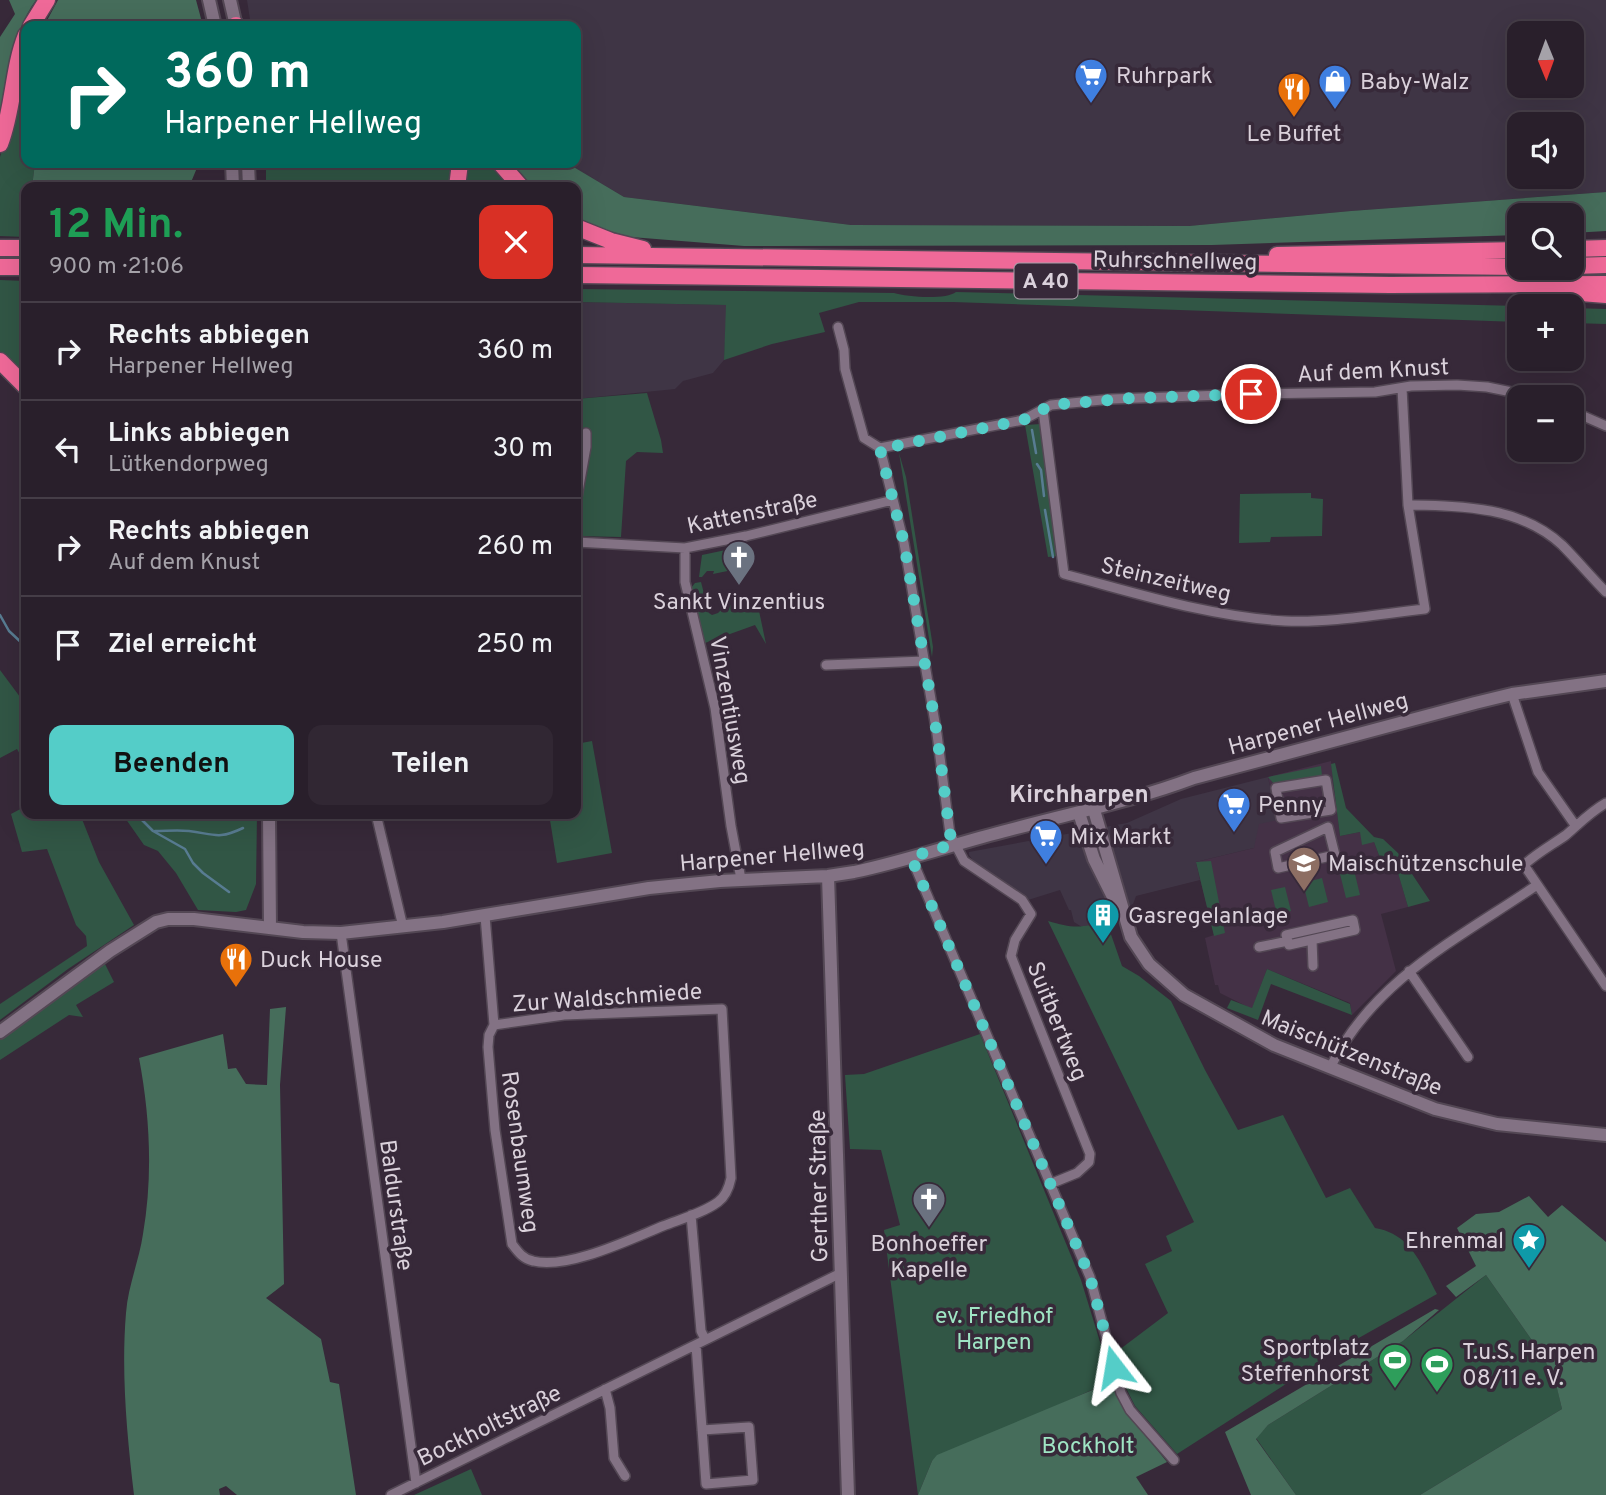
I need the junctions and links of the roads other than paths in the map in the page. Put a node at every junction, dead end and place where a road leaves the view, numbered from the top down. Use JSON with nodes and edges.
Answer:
{"nodes":[{"id":1,"x":47,"y":0,"type":"edge"},
{"id":2,"x":209,"y":0,"type":"edge"},
{"id":3,"x":230,"y":0,"type":"edge"},
{"id":4,"x":33,"y":21,"type":"edge"},
{"id":5,"x":214,"y":21,"type":"edge"},
{"id":6,"x":235,"y":21,"type":"edge"},
{"id":7,"x":21,"y":48,"type":"edge"},
{"id":8,"x":0,"y":144,"type":"edge"},
{"id":9,"x":504,"y":168,"type":"edge"},
{"id":10,"x":517,"y":182,"type":"edge"},
{"id":11,"x":581,"y":230,"type":"edge"},
{"id":12,"x":1606,"y":247,"type":"edge"},
{"id":13,"x":0,"y":248,"type":"edge"},
{"id":14,"x":21,"y":248,"type":"edge"},
{"id":15,"x":1584,"y":249,"type":"edge"},
{"id":16,"x":1507,"y":250,"type":"edge"},
{"id":17,"x":581,"y":256,"type":"edge"},
{"id":18,"x":690,"y":257,"type":"junction"},
{"id":19,"x":1174,"y":263,"type":"junction"},
{"id":20,"x":1606,"y":265,"type":"edge"},
{"id":21,"x":1584,"y":266,"type":"edge"},
{"id":22,"x":0,"y":267,"type":"edge"},
{"id":23,"x":21,"y":267,"type":"edge"},
{"id":24,"x":1507,"y":267,"type":"edge"},
{"id":25,"x":581,"y":275,"type":"edge"},
{"id":26,"x":1606,"y":284,"type":"edge"},
{"id":27,"x":1517,"y":285,"type":"junction"},
{"id":28,"x":1606,"y":295,"type":"edge"},
{"id":29,"x":838,"y":327,"type":"dead end"},
{"id":30,"x":0,"y":361,"type":"edge"},
{"id":31,"x":21,"y":382,"type":"edge"},
{"id":32,"x":1402,"y":388,"type":"junction"},
{"id":33,"x":1507,"y":392,"type":"edge"},
{"id":34,"x":1042,"y":410,"type":"junction"},
{"id":35,"x":1584,"y":416,"type":"edge"},
{"id":36,"x":1606,"y":426,"type":"edge"},
{"id":37,"x":586,"y":433,"type":"dead end"},
{"id":38,"x":880,"y":449,"type":"junction"},
{"id":39,"x":581,"y":475,"type":"edge"},
{"id":40,"x":893,"y":500,"type":"junction"},
{"id":41,"x":1408,"y":505,"type":"junction"},
{"id":42,"x":581,"y":542,"type":"edge"},
{"id":43,"x":685,"y":548,"type":"junction"},
{"id":44,"x":1606,"y":592,"type":"edge"},
{"id":45,"x":925,"y":661,"type":"junction"},
{"id":46,"x":826,"y":664,"type":"dead end"},
{"id":47,"x":1606,"y":681,"type":"edge"},
{"id":48,"x":1512,"y":694,"type":"junction"},
{"id":49,"x":1606,"y":803,"type":"edge"},
{"id":50,"x":1094,"y":810,"type":"junction"},
{"id":51,"x":1325,"y":811,"type":"junction"},
{"id":52,"x":1079,"y":813,"type":"junction"},
{"id":53,"x":269,"y":819,"type":"edge"},
{"id":54,"x":377,"y":819,"type":"edge"},
{"id":55,"x":1575,"y":825,"type":"junction"},
{"id":56,"x":1328,"y":828,"type":"junction"},
{"id":57,"x":954,"y":844,"type":"junction"},
{"id":58,"x":911,"y":857,"type":"junction"},
{"id":59,"x":828,"y":876,"type":"junction"},
{"id":60,"x":741,"y":879,"type":"junction"},
{"id":61,"x":1537,"y":885,"type":"junction"},
{"id":62,"x":485,"y":916,"type":"junction"},
{"id":63,"x":1126,"y":924,"type":"junction"},
{"id":64,"x":270,"y":928,"type":"junction"},
{"id":65,"x":403,"y":928,"type":"junction"},
{"id":66,"x":341,"y":933,"type":"junction"},
{"id":67,"x":1312,"y":940,"type":"junction"},
{"id":68,"x":1288,"y":941,"type":"junction"},
{"id":69,"x":1259,"y":947,"type":"dead end"},
{"id":70,"x":1313,"y":966,"type":"dead end"},
{"id":71,"x":1409,"y":971,"type":"junction"},
{"id":72,"x":1606,"y":986,"type":"edge"},
{"id":73,"x":722,"y":1009,"type":"joint"},
{"id":74,"x":494,"y":1025,"type":"junction"},
{"id":75,"x":0,"y":1032,"type":"edge"},
{"id":76,"x":1468,"y":1057,"type":"dead end"},
{"id":77,"x":1330,"y":1068,"type":"junction"},
{"id":78,"x":1606,"y":1135,"type":"edge"},
{"id":79,"x":1050,"y":1184,"type":"junction"},
{"id":80,"x":691,"y":1215,"type":"junction"},
{"id":81,"x":841,"y":1273,"type":"junction"},
{"id":82,"x":705,"y":1339,"type":"junction"},
{"id":83,"x":696,"y":1345,"type":"junction"},
{"id":84,"x":605,"y":1389,"type":"junction"},
{"id":85,"x":702,"y":1430,"type":"junction"},
{"id":86,"x":1174,"y":1460,"type":"dead end"},
{"id":87,"x":625,"y":1476,"type":"dead end"},
{"id":88,"x":416,"y":1483,"type":"junction"},
{"id":89,"x":391,"y":1495,"type":"edge"},
{"id":90,"x":848,"y":1495,"type":"edge"}],
"edges":[{"from":1,"to":4,"type":"highway"},
{"from":2,"to":5,"type":"street"},
{"from":3,"to":6,"type":"street"},
{"from":7,"to":8,"type":"highway"},
{"from":9,"to":10,"type":"highway"},
{"from":11,"to":18,"type":"highway"},
{"from":12,"to":15,"type":"highway"},
{"from":13,"to":14,"type":"highway"},
{"from":16,"to":19,"type":"highway"},
{"from":17,"to":18,"type":"highway","name":"Ruhrschnellweg","number":"A 40"},
{"from":18,"to":19,"type":"highway","name":"Ruhrschnellweg","number":"A 40"},
{"from":19,"to":24,"type":"highway","name":"Ruhrschnellweg","number":"A 40"},
{"from":20,"to":21,"type":"highway"},
{"from":22,"to":23,"type":"highway"},
{"from":25,"to":27,"type":"highway","name":"Ruhrschnellweg","number":"A 40"},
{"from":26,"to":27,"type":"highway","name":"Ruhrschnellweg","number":"A 40"},
{"from":27,"to":28,"type":"highway"},
{"from":29,"to":38,"type":"street"},
{"from":30,"to":31,"type":"highway"},
{"from":32,"to":33,"type":"street","name":"Auf dem Knust"},
{"from":32,"to":34,"type":"street","name":"Auf dem Knust"},
{"from":32,"to":41,"type":"street"},
{"from":34,"to":38,"type":"street","name":"Auf dem Knust"},
{"from":34,"to":41,"type":"street","name":"Steinzeitweg"},
{"from":35,"to":36,"type":"street"},
{"from":37,"to":39,"type":"street"},
{"from":38,"to":40,"type":"street"},
{"from":40,"to":43,"type":"street","name":"Kattenstraße"},
{"from":40,"to":45,"type":"street"},
{"from":41,"to":44,"type":"street"},
{"from":42,"to":43,"type":"street","name":"Kattenstraße"},
{"from":43,"to":60,"type":"street","name":"Vinzentiusweg"},
{"from":45,"to":46,"type":"street"},
{"from":45,"to":57,"type":"street"},
{"from":47,"to":48,"type":"street","name":"Harpener Hellweg"},
{"from":48,"to":50,"type":"street","name":"Harpener Hellweg"},
{"from":48,"to":55,"type":"street"},
{"from":49,"to":55,"type":"street"},
{"from":50,"to":52,"type":"street","name":"Harpener Hellweg"},
{"from":50,"to":63,"type":"street","name":"Maischützenstraße"},
{"from":51,"to":51,"type":"street"},
{"from":51,"to":56,"type":"street"},
{"from":52,"to":57,"type":"street","name":"Harpener Hellweg"},
{"from":52,"to":63,"type":"street","name":"Maischützenstraße"},
{"from":53,"to":64,"type":"street"},
{"from":54,"to":65,"type":"street"},
{"from":55,"to":61,"type":"street"},
{"from":56,"to":56,"type":"street"},
{"from":57,"to":58,"type":"street","name":"Harpener Hellweg"},
{"from":57,"to":79,"type":"street","name":"Suitbertweg"},
{"from":58,"to":59,"type":"street","name":"Harpener Hellweg"},
{"from":58,"to":79,"type":"street"},
{"from":59,"to":60,"type":"street","name":"Harpener Hellweg"},
{"from":59,"to":81,"type":"street","name":"Gerther Straße"},
{"from":60,"to":62,"type":"street","name":"Harpener Hellweg"},
{"from":61,"to":71,"type":"street"},
{"from":61,"to":72,"type":"street"},
{"from":62,"to":65,"type":"street","name":"Harpener Hellweg"},
{"from":62,"to":74,"type":"street","name":"Rosenbaumweg"},
{"from":63,"to":77,"type":"street","name":"Maischützenstraße"},
{"from":64,"to":66,"type":"street","name":"Harpener Hellweg"},
{"from":64,"to":75,"type":"street","name":"Harpener Hellweg"},
{"from":65,"to":66,"type":"street","name":"Harpener Hellweg"},
{"from":66,"to":88,"type":"street","name":"Baldurstraße"},
{"from":67,"to":68,"type":"street"},
{"from":67,"to":68,"type":"street"},
{"from":67,"to":70,"type":"street"},
{"from":68,"to":69,"type":"street"},
{"from":71,"to":76,"type":"street"},
{"from":71,"to":77,"type":"street"},
{"from":73,"to":74,"type":"street","name":"Zur Waldschmiede"},
{"from":73,"to":80,"type":"street","name":"Rosenbaumweg"},
{"from":74,"to":80,"type":"street","name":"Rosenbaumweg"},
{"from":77,"to":78,"type":"street","name":"Maischützenstraße"},
{"from":79,"to":86,"type":"street"},
{"from":80,"to":82,"type":"street"},
{"from":81,"to":82,"type":"street","name":"Bockholtstraße"},
{"from":81,"to":90,"type":"street","name":"Gerther Straße"},
{"from":82,"to":83,"type":"street","name":"Bockholtstraße"},
{"from":83,"to":84,"type":"street","name":"Bockholtstraße"},
{"from":83,"to":85,"type":"street"},
{"from":84,"to":87,"type":"street"},
{"from":84,"to":88,"type":"street","name":"Bockholtstraße"},
{"from":85,"to":85,"type":"street"},
{"from":88,"to":89,"type":"street","name":"Bockholtstraße"}]}
